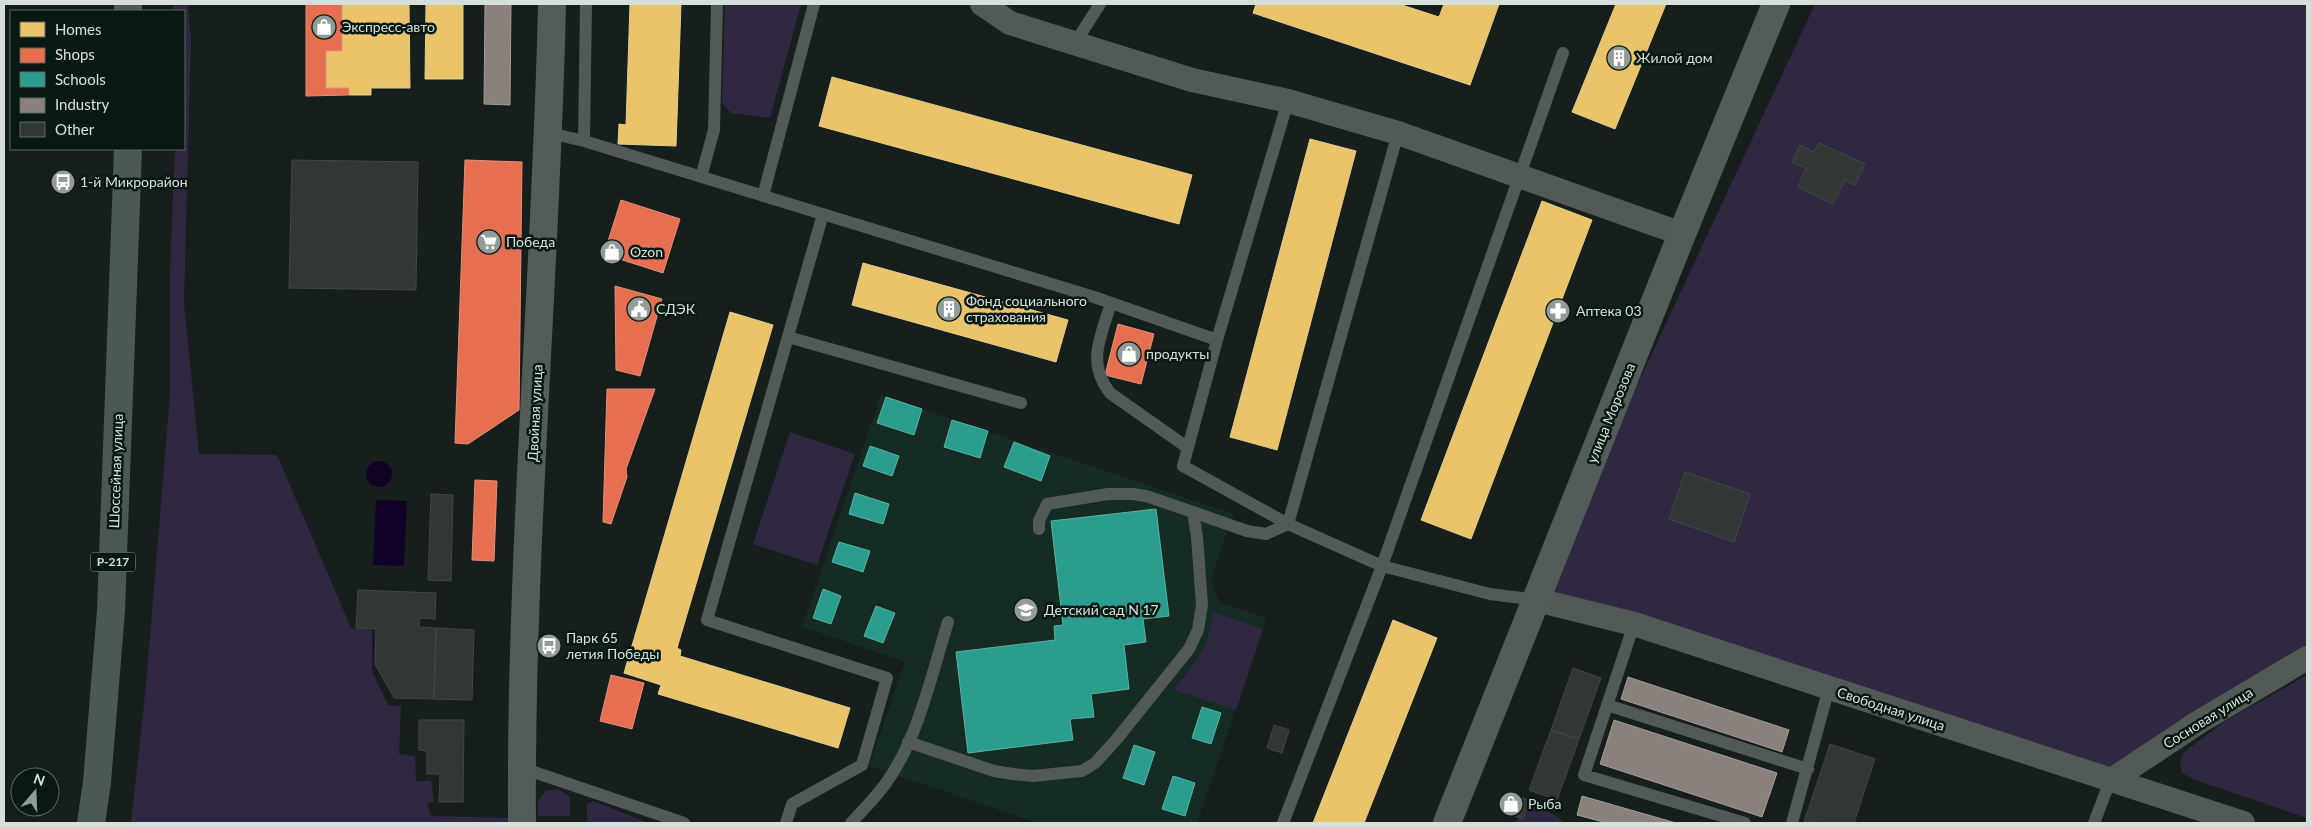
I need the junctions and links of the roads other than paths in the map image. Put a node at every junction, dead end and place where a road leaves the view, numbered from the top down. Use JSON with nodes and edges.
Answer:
{"nodes":[{"id":1,"x":552,"y":4,"type":"edge"},
{"id":2,"x":586,"y":4,"type":"edge"},
{"id":3,"x":717,"y":4,"type":"edge"},
{"id":4,"x":814,"y":4,"type":"edge"},
{"id":5,"x":982,"y":4,"type":"edge"},
{"id":6,"x":1100,"y":4,"type":"edge"},
{"id":7,"x":1776,"y":4,"type":"edge"},
{"id":8,"x":1075,"y":43,"type":"junction"},
{"id":9,"x":1563,"y":53,"type":"dead end"},
{"id":10,"x":1288,"y":101,"type":"junction"},
{"id":11,"x":549,"y":133,"type":"junction"},
{"id":12,"x":1398,"y":133,"type":"junction"},
{"id":13,"x":584,"y":141,"type":"junction"},
{"id":14,"x":128,"y":150,"type":"edge"},
{"id":15,"x":701,"y":177,"type":"junction"},
{"id":16,"x":1520,"y":177,"type":"junction"},
{"id":17,"x":763,"y":196,"type":"junction"},
{"id":18,"x":822,"y":214,"type":"junction"},
{"id":19,"x":1682,"y":234,"type":"junction"},
{"id":20,"x":1111,"y":303,"type":"junction"},
{"id":21,"x":788,"y":337,"type":"junction"},
{"id":22,"x":1217,"y":340,"type":"junction"},
{"id":23,"x":1021,"y":403,"type":"dead end"},
{"id":24,"x":1188,"y":448,"type":"junction"},
{"id":25,"x":1193,"y":512,"type":"junction"},
{"id":26,"x":1288,"y":524,"type":"junction"},
{"id":27,"x":1039,"y":530,"type":"dead end"},
{"id":28,"x":1382,"y":566,"type":"junction"},
{"id":29,"x":1538,"y":600,"type":"junction"},
{"id":30,"x":948,"y":622,"type":"dead end"},
{"id":31,"x":1634,"y":624,"type":"junction"},
{"id":32,"x":2307,"y":658,"type":"edge"},
{"id":33,"x":1829,"y":688,"type":"junction"},
{"id":34,"x":1607,"y":705,"type":"junction"},
{"id":35,"x":908,"y":742,"type":"junction"},
{"id":36,"x":522,"y":768,"type":"junction"},
{"id":37,"x":1808,"y":769,"type":"junction"},
{"id":38,"x":2110,"y":780,"type":"junction"},
{"id":39,"x":91,"y":823,"type":"edge"},
{"id":40,"x":522,"y":823,"type":"edge"},
{"id":41,"x":684,"y":823,"type":"edge"},
{"id":42,"x":786,"y":823,"type":"edge"},
{"id":43,"x":851,"y":823,"type":"edge"},
{"id":44,"x":1283,"y":823,"type":"edge"},
{"id":45,"x":1447,"y":823,"type":"edge"},
{"id":46,"x":1745,"y":823,"type":"edge"},
{"id":47,"x":1792,"y":823,"type":"edge"},
{"id":48,"x":2094,"y":823,"type":"edge"},
{"id":49,"x":2243,"y":823,"type":"edge"}],
"edges":[{"from":1,"to":11,"type":"street","name":"Двойная улица"},
{"from":2,"to":13,"type":"lane"},
{"from":3,"to":15,"type":"lane"},
{"from":4,"to":17,"type":"lane"},
{"from":5,"to":8,"type":"street"},
{"from":6,"to":8,"type":"lane"},
{"from":7,"to":19,"type":"street","name":"улица Морозова"},
{"from":8,"to":10,"type":"street"},
{"from":9,"to":16,"type":"lane"},
{"from":10,"to":12,"type":"street"},
{"from":10,"to":22,"type":"lane"},
{"from":11,"to":13,"type":"lane"},
{"from":11,"to":36,"type":"street","name":"Двойная улица"},
{"from":12,"to":16,"type":"street"},
{"from":12,"to":26,"type":"lane"},
{"from":13,"to":15,"type":"lane"},
{"from":14,"to":39,"type":"highway","name":"Шоссейная улица","number":"Р-217"},
{"from":15,"to":17,"type":"lane"},
{"from":16,"to":19,"type":"street"},
{"from":16,"to":28,"type":"lane"},
{"from":17,"to":18,"type":"lane"},
{"from":18,"to":20,"type":"lane"},
{"from":18,"to":21,"type":"lane"},
{"from":19,"to":29,"type":"street","name":"улица Морозова"},
{"from":20,"to":22,"type":"lane"},
{"from":20,"to":24,"type":"lane"},
{"from":21,"to":23,"type":"lane"},
{"from":21,"to":42,"type":"lane"},
{"from":22,"to":24,"type":"lane"},
{"from":24,"to":26,"type":"lane"},
{"from":25,"to":26,"type":"lane"},
{"from":25,"to":27,"type":"lane"},
{"from":25,"to":35,"type":"lane"},
{"from":26,"to":28,"type":"lane"},
{"from":28,"to":29,"type":"lane"},
{"from":28,"to":44,"type":"lane"},
{"from":29,"to":31,"type":"street","name":"Свободная улица"},
{"from":29,"to":45,"type":"street","name":"улица Морозова"},
{"from":30,"to":35,"type":"lane"},
{"from":31,"to":33,"type":"street","name":"Свободная улица"},
{"from":31,"to":34,"type":"lane"},
{"from":32,"to":38,"type":"street","name":"Сосновая улица"},
{"from":33,"to":37,"type":"lane"},
{"from":33,"to":38,"type":"street","name":"Свободная улица"},
{"from":34,"to":37,"type":"lane"},
{"from":34,"to":46,"type":"lane"},
{"from":35,"to":43,"type":"lane"},
{"from":36,"to":40,"type":"street","name":"Двойная улица"},
{"from":36,"to":41,"type":"lane"},
{"from":37,"to":47,"type":"lane"},
{"from":38,"to":48,"type":"lane"},
{"from":38,"to":49,"type":"street","name":"Свободная улица"}]}
